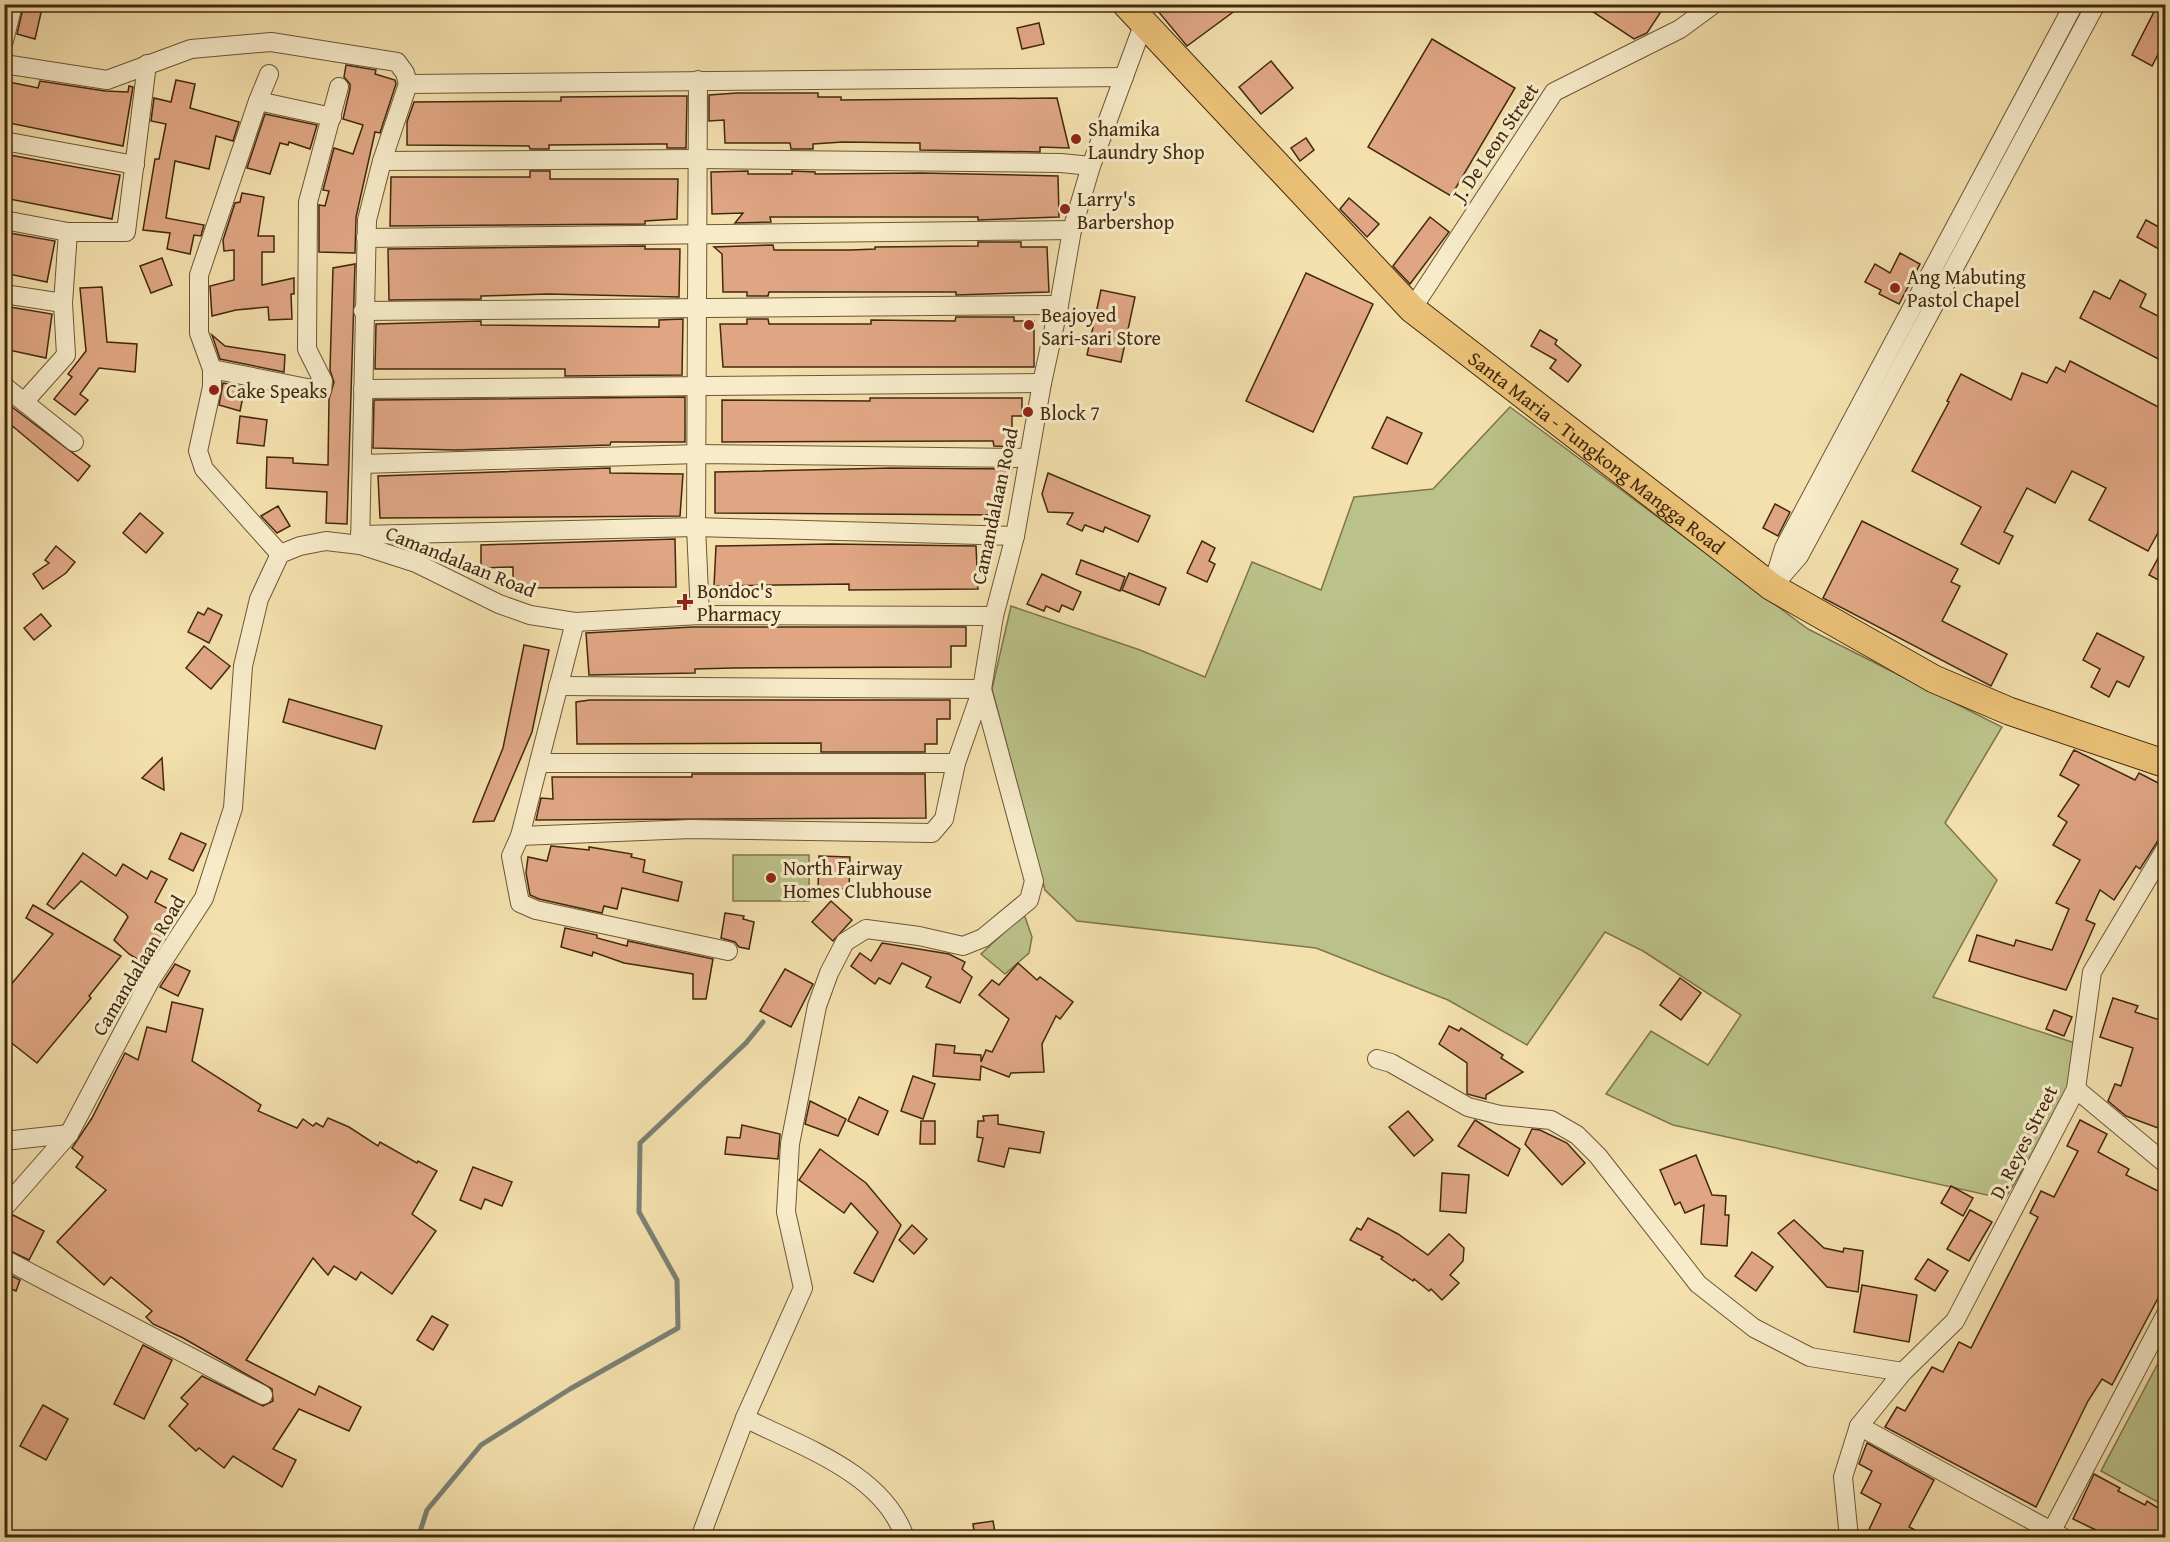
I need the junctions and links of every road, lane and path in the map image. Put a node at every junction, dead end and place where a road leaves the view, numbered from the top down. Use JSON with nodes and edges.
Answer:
{"nodes":[{"id":1,"x":13,"y":4,"type":"edge"},
{"id":2,"x":1126,"y":4,"type":"edge"},
{"id":3,"x":1714,"y":4,"type":"edge"},
{"id":4,"x":2074,"y":4,"type":"edge"},
{"id":5,"x":2096,"y":4,"type":"edge"},
{"id":6,"x":1143,"y":26,"type":"junction"},
{"id":7,"x":4,"y":41,"type":"edge"},
{"id":8,"x":4,"y":64,"type":"edge"},
{"id":9,"x":147,"y":64,"type":"junction"},
{"id":10,"x":269,"y":74,"type":"dead end"},
{"id":11,"x":1124,"y":77,"type":"junction"},
{"id":12,"x":698,"y":80,"type":"junction"},
{"id":13,"x":408,"y":84,"type":"junction"},
{"id":14,"x":339,"y":87,"type":"dead end"},
{"id":15,"x":258,"y":101,"type":"junction"},
{"id":16,"x":332,"y":117,"type":"junction"},
{"id":17,"x":4,"y":141,"type":"edge"},
{"id":18,"x":698,"y":159,"type":"junction"},
{"id":19,"x":382,"y":161,"type":"junction"},
{"id":20,"x":135,"y":165,"type":"junction"},
{"id":21,"x":1091,"y":166,"type":"junction"},
{"id":22,"x":4,"y":220,"type":"edge"},
{"id":23,"x":1072,"y":230,"type":"junction"},
{"id":24,"x":68,"y":232,"type":"junction"},
{"id":25,"x":697,"y":235,"type":"junction"},
{"id":26,"x":366,"y":237,"type":"junction"},
{"id":27,"x":4,"y":294,"type":"edge"},
{"id":28,"x":63,"y":303,"type":"junction"},
{"id":29,"x":1059,"y":305,"type":"junction"},
{"id":30,"x":697,"y":309,"type":"junction"},
{"id":31,"x":1412,"y":309,"type":"junction"},
{"id":32,"x":363,"y":311,"type":"junction"},
{"id":33,"x":212,"y":369,"type":"junction"},
{"id":34,"x":1042,"y":383,"type":"junction"},
{"id":35,"x":4,"y":386,"type":"edge"},
{"id":36,"x":697,"y":386,"type":"junction"},
{"id":37,"x":363,"y":388,"type":"junction"},
{"id":38,"x":24,"y":402,"type":"junction"},
{"id":39,"x":74,"y":442,"type":"dead end"},
{"id":40,"x":697,"y":454,"type":"junction"},
{"id":41,"x":1028,"y":458,"type":"junction"},
{"id":42,"x":362,"y":464,"type":"junction"},
{"id":43,"x":696,"y":527,"type":"junction"},
{"id":44,"x":1015,"y":536,"type":"junction"},
{"id":45,"x":360,"y":540,"type":"junction"},
{"id":46,"x":280,"y":554,"type":"junction"},
{"id":47,"x":1772,"y":587,"type":"junction"},
{"id":48,"x":700,"y":615,"type":"junction"},
{"id":49,"x":994,"y":616,"type":"junction"},
{"id":50,"x":575,"y":622,"type":"junction"},
{"id":51,"x":558,"y":686,"type":"junction"},
{"id":52,"x":982,"y":689,"type":"junction"},
{"id":53,"x":540,"y":763,"type":"junction"},
{"id":54,"x":956,"y":763,"type":"junction"},
{"id":55,"x":2166,"y":764,"type":"edge"},
{"id":56,"x":520,"y":836,"type":"junction"},
{"id":57,"x":2166,"y":848,"type":"edge"},
{"id":58,"x":728,"y":951,"type":"dead end"},
{"id":59,"x":1377,"y":1059,"type":"dead end"},
{"id":60,"x":2076,"y":1089,"type":"junction"},
{"id":61,"x":69,"y":1134,"type":"junction"},
{"id":62,"x":4,"y":1141,"type":"edge"},
{"id":63,"x":2166,"y":1164,"type":"edge"},
{"id":64,"x":4,"y":1208,"type":"edge"},
{"id":65,"x":4,"y":1259,"type":"edge"},
{"id":66,"x":2166,"y":1314,"type":"edge"},
{"id":67,"x":1903,"y":1372,"type":"junction"},
{"id":68,"x":263,"y":1395,"type":"dead end"},
{"id":69,"x":745,"y":1418,"type":"junction"},
{"id":70,"x":1859,"y":1426,"type":"junction"},
{"id":71,"x":2054,"y":1536,"type":"edge"},
{"id":72,"x":700,"y":1538,"type":"edge"},
{"id":73,"x":905,"y":1538,"type":"edge"},
{"id":74,"x":1849,"y":1538,"type":"edge"}],
"edges":[{"from":1,"to":7,"type":"street"},
{"from":2,"to":6,"type":"main road","name":"Santa Maria - Tungkong Mangga Road"},
{"from":3,"to":31,"type":"street","name":"J. De Leon Street"},
{"from":4,"to":47,"type":"street"},
{"from":5,"to":47,"type":"street"},
{"from":6,"to":11,"type":"street","name":"Camandalaan Road"},
{"from":6,"to":31,"type":"main road","name":"Santa Maria - Tungkong Mangga Road"},
{"from":8,"to":9,"type":"street"},
{"from":9,"to":13,"type":"street"},
{"from":9,"to":20,"type":"street"},
{"from":10,"to":15,"type":"street"},
{"from":11,"to":12,"type":"street"},
{"from":11,"to":21,"type":"street","name":"Camandalaan Road"},
{"from":12,"to":13,"type":"street"},
{"from":12,"to":18,"type":"street"},
{"from":13,"to":19,"type":"street"},
{"from":14,"to":16,"type":"street"},
{"from":15,"to":16,"type":"street"},
{"from":15,"to":33,"type":"street"},
{"from":16,"to":33,"type":"street"},
{"from":17,"to":20,"type":"street"},
{"from":18,"to":19,"type":"street"},
{"from":18,"to":21,"type":"street"},
{"from":18,"to":25,"type":"street"},
{"from":19,"to":26,"type":"street"},
{"from":20,"to":24,"type":"street"},
{"from":21,"to":23,"type":"street","name":"Camandalaan Road"},
{"from":22,"to":24,"type":"street"},
{"from":23,"to":25,"type":"street"},
{"from":23,"to":29,"type":"street","name":"Camandalaan Road"},
{"from":24,"to":28,"type":"street"},
{"from":25,"to":26,"type":"street"},
{"from":25,"to":30,"type":"street"},
{"from":26,"to":32,"type":"street"},
{"from":27,"to":28,"type":"street"},
{"from":28,"to":38,"type":"street"},
{"from":29,"to":30,"type":"street"},
{"from":29,"to":34,"type":"street","name":"Camandalaan Road"},
{"from":30,"to":32,"type":"street"},
{"from":30,"to":36,"type":"street"},
{"from":31,"to":47,"type":"main road","name":"Santa Maria - Tungkong Mangga Road"},
{"from":32,"to":37,"type":"street"},
{"from":33,"to":46,"type":"street"},
{"from":34,"to":36,"type":"street"},
{"from":34,"to":41,"type":"street","name":"Camandalaan Road"},
{"from":35,"to":38,"type":"street"},
{"from":36,"to":37,"type":"street"},
{"from":36,"to":40,"type":"street"},
{"from":37,"to":42,"type":"street"},
{"from":38,"to":39,"type":"street"},
{"from":40,"to":41,"type":"street"},
{"from":40,"to":42,"type":"street"},
{"from":40,"to":43,"type":"street"},
{"from":41,"to":44,"type":"street","name":"Camandalaan Road"},
{"from":42,"to":45,"type":"street"},
{"from":43,"to":44,"type":"street"},
{"from":43,"to":45,"type":"street"},
{"from":43,"to":48,"type":"street"},
{"from":44,"to":49,"type":"street","name":"Camandalaan Road"},
{"from":45,"to":46,"type":"street","name":"Camandalaan Road"},
{"from":45,"to":50,"type":"street","name":"Camandalaan Road"},
{"from":46,"to":61,"type":"street","name":"Camandalaan Road"},
{"from":47,"to":55,"type":"main road","name":"Santa Maria - Tungkong Mangga Road"},
{"from":48,"to":49,"type":"street","name":"Camandalaan Road"},
{"from":48,"to":50,"type":"street","name":"Camandalaan Road"},
{"from":49,"to":52,"type":"street","name":"Camandalaan Road"},
{"from":50,"to":51,"type":"street"},
{"from":51,"to":52,"type":"street"},
{"from":51,"to":53,"type":"street"},
{"from":52,"to":54,"type":"street"},
{"from":52,"to":69,"type":"street"},
{"from":53,"to":54,"type":"street"},
{"from":53,"to":56,"type":"street"},
{"from":54,"to":56,"type":"street"},
{"from":56,"to":58,"type":"street"},
{"from":57,"to":60,"type":"street","name":"D. Reyes Street"},
{"from":59,"to":67,"type":"street"},
{"from":60,"to":63,"type":"street"},
{"from":60,"to":67,"type":"street","name":"D. Reyes Street"},
{"from":61,"to":62,"type":"street"},
{"from":61,"to":64,"type":"street","name":"Camandalaan Road"},
{"from":65,"to":68,"type":"street"},
{"from":66,"to":71,"type":"street"},
{"from":67,"to":70,"type":"street","name":"D. Reyes Street"},
{"from":69,"to":72,"type":"street"},
{"from":69,"to":73,"type":"street"},
{"from":70,"to":71,"type":"street"},
{"from":70,"to":74,"type":"street"}]}
